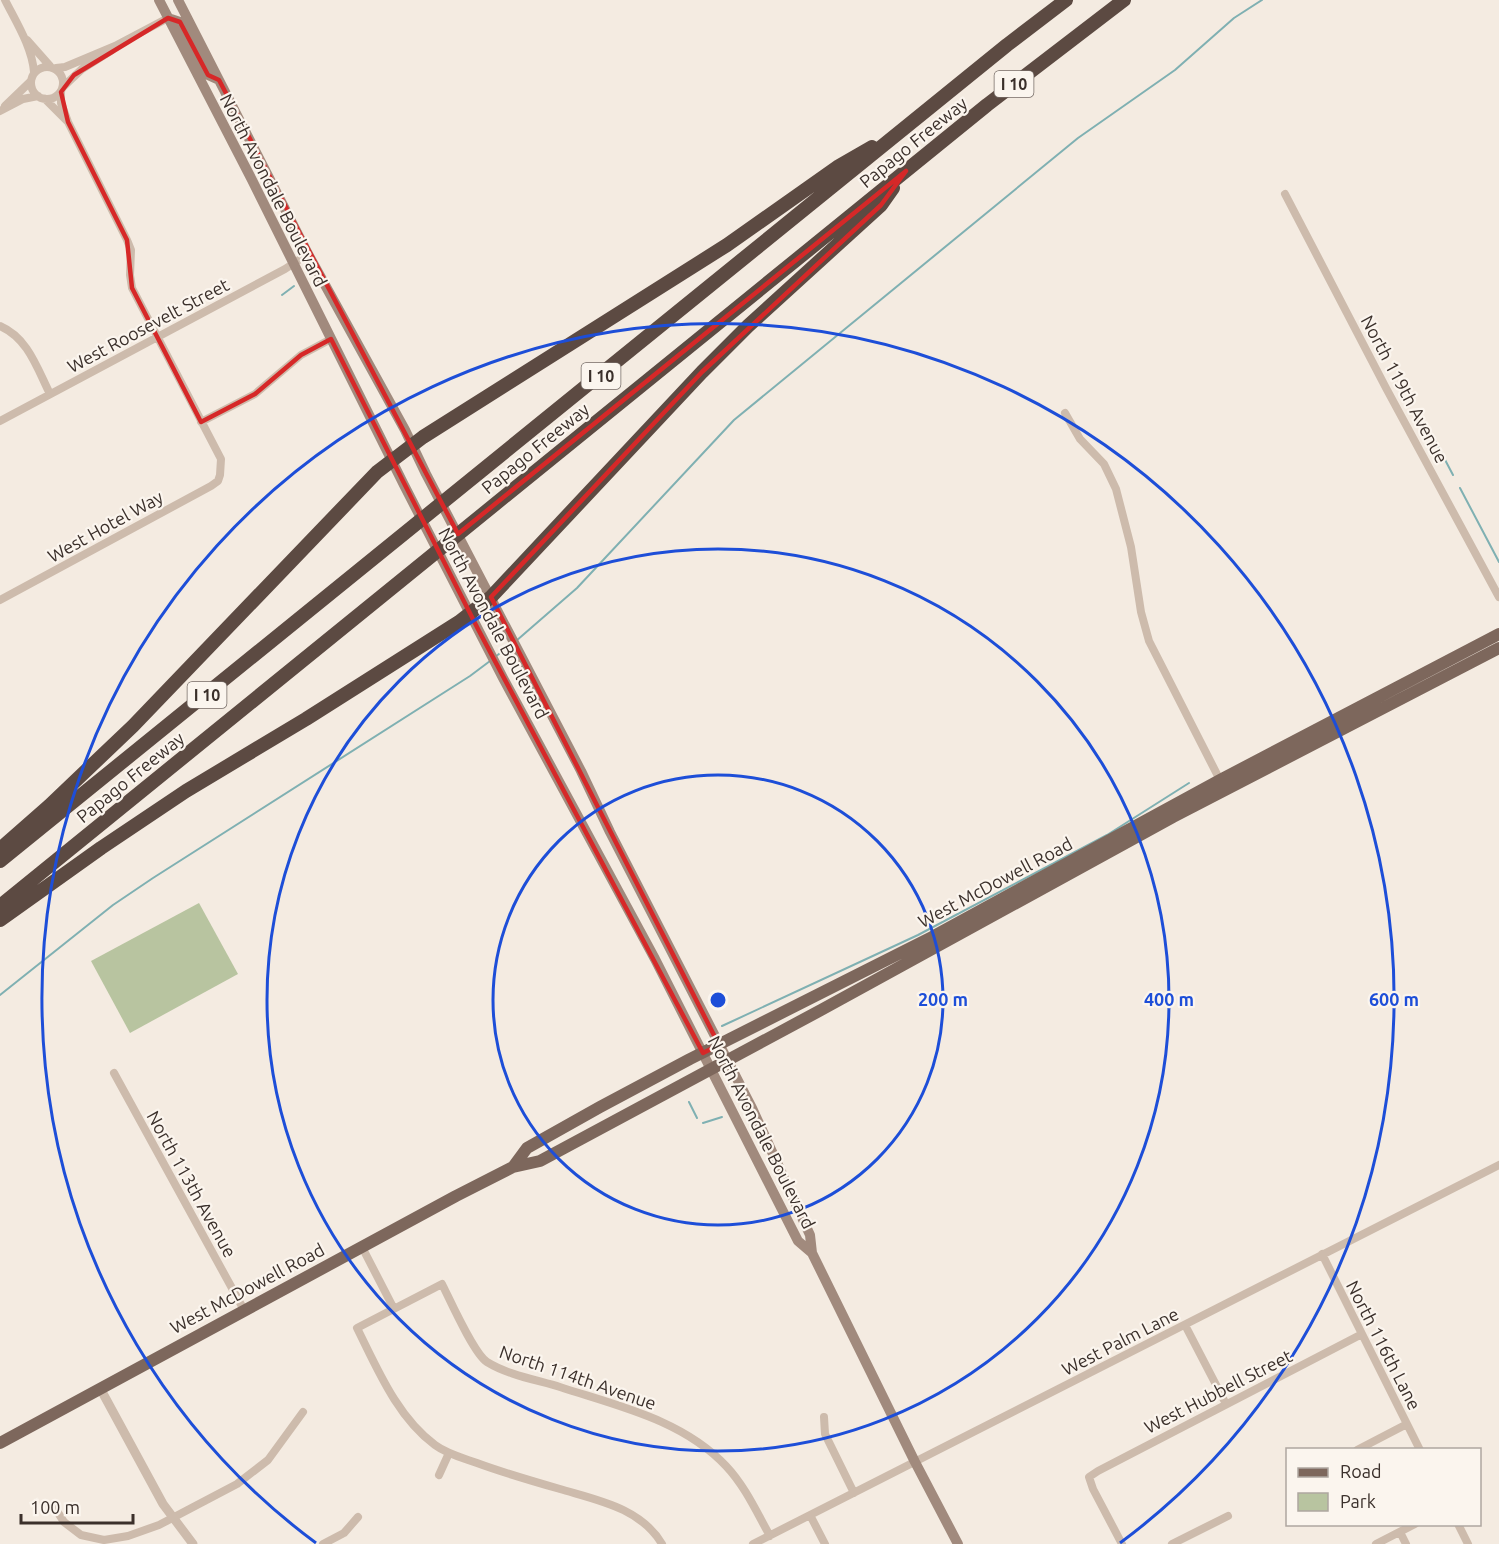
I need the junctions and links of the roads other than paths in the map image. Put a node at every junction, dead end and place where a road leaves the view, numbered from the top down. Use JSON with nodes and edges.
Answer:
{"nodes":[{"id":1,"x":5,"y":0,"type":"edge"},
{"id":2,"x":159,"y":0,"type":"edge"},
{"id":3,"x":169,"y":0,"type":"edge"},
{"id":4,"x":1066,"y":0,"type":"edge"},
{"id":5,"x":1124,"y":0,"type":"edge"},
{"id":6,"x":180,"y":4,"type":"edge"},
{"id":7,"x":168,"y":18,"type":"junction"},
{"id":8,"x":24,"y":37,"type":"junction"},
{"id":9,"x":115,"y":46,"type":"junction"},
{"id":10,"x":53,"y":67,"type":"junction"},
{"id":11,"x":34,"y":72,"type":"junction"},
{"id":12,"x":219,"y":80,"type":"junction"},
{"id":13,"x":31,"y":81,"type":"junction"},
{"id":14,"x":62,"y":90,"type":"junction"},
{"id":15,"x":41,"y":98,"type":"junction"},
{"id":16,"x":1,"y":110,"type":"edge"},
{"id":17,"x":68,"y":122,"type":"junction"},
{"id":18,"x":910,"y":125,"type":"junction"},
{"id":19,"x":906,"y":171,"type":"junction"},
{"id":20,"x":1285,"y":194,"type":"dead end"},
{"id":21,"x":308,"y":254,"type":"junction"},
{"id":22,"x":293,"y":262,"type":"junction"},
{"id":23,"x":0,"y":326,"type":"edge"},
{"id":24,"x":157,"y":337,"type":"junction"},
{"id":25,"x":331,"y":339,"type":"junction"},
{"id":26,"x":50,"y":394,"type":"junction"},
{"id":27,"x":1065,"y":413,"type":"dead end"},
{"id":28,"x":0,"y":421,"type":"edge"},
{"id":29,"x":201,"y":422,"type":"junction"},
{"id":30,"x":412,"y":446,"type":"junction"},
{"id":31,"x":392,"y":461,"type":"junction"},
{"id":32,"x":491,"y":597,"type":"junction"},
{"id":33,"x":1499,"y":597,"type":"edge"},
{"id":34,"x":0,"y":600,"type":"edge"},
{"id":35,"x":470,"y":613,"type":"junction"},
{"id":36,"x":1499,"y":634,"type":"edge"},
{"id":37,"x":1499,"y":648,"type":"edge"},
{"id":38,"x":1223,"y":785,"type":"junction"},
{"id":39,"x":0,"y":849,"type":"edge"},
{"id":40,"x":621,"y":853,"type":"junction"},
{"id":41,"x":0,"y":861,"type":"edge"},
{"id":42,"x":603,"y":861,"type":"junction"},
{"id":43,"x":0,"y":906,"type":"edge"},
{"id":44,"x":0,"y":920,"type":"edge"},
{"id":45,"x":719,"y":1044,"type":"junction"},
{"id":46,"x":703,"y":1053,"type":"junction"},
{"id":47,"x":728,"y":1060,"type":"junction"},
{"id":48,"x":711,"y":1069,"type":"junction"},
{"id":49,"x":114,"y":1072,"type":"dead end"},
{"id":50,"x":1499,"y":1165,"type":"edge"},
{"id":51,"x":513,"y":1167,"type":"junction"},
{"id":52,"x":362,"y":1247,"type":"junction"},
{"id":53,"x":812,"y":1253,"type":"junction"},
{"id":54,"x":1322,"y":1254,"type":"junction"},
{"id":55,"x":393,"y":1307,"type":"junction"},
{"id":56,"x":244,"y":1310,"type":"junction"},
{"id":57,"x":1185,"y":1325,"type":"junction"},
{"id":58,"x":1362,"y":1334,"type":"junction"},
{"id":59,"x":100,"y":1388,"type":"junction"},
{"id":60,"x":1226,"y":1404,"type":"junction"},
{"id":61,"x":303,"y":1412,"type":"dead end"},
{"id":62,"x":824,"y":1417,"type":"dead end"},
{"id":63,"x":1407,"y":1424,"type":"junction"},
{"id":64,"x":0,"y":1443,"type":"edge"},
{"id":65,"x":1359,"y":1448,"type":"edge"},
{"id":66,"x":1419,"y":1448,"type":"edge"},
{"id":67,"x":449,"y":1453,"type":"junction"},
{"id":68,"x":915,"y":1462,"type":"junction"},
{"id":69,"x":439,"y":1475,"type":"dead end"},
{"id":70,"x":854,"y":1493,"type":"junction"},
{"id":71,"x":55,"y":1508,"type":"dead end"},
{"id":72,"x":810,"y":1515,"type":"junction"},
{"id":73,"x":1227,"y":1516,"type":"dead end"},
{"id":74,"x":172,"y":1517,"type":"junction"},
{"id":75,"x":358,"y":1517,"type":"dead end"},
{"id":76,"x":1411,"y":1526,"type":"edge"},
{"id":77,"x":1459,"y":1526,"type":"edge"},
{"id":78,"x":1400,"y":1532,"type":"junction"},
{"id":79,"x":770,"y":1536,"type":"junction"},
{"id":80,"x":193,"y":1544,"type":"edge"},
{"id":81,"x":323,"y":1544,"type":"edge"},
{"id":82,"x":662,"y":1544,"type":"edge"},
{"id":83,"x":753,"y":1544,"type":"edge"},
{"id":84,"x":825,"y":1544,"type":"edge"},
{"id":85,"x":958,"y":1544,"type":"edge"},
{"id":86,"x":1122,"y":1544,"type":"edge"},
{"id":87,"x":1172,"y":1544,"type":"edge"},
{"id":88,"x":1376,"y":1544,"type":"edge"},
{"id":89,"x":1406,"y":1544,"type":"edge"},
{"id":90,"x":1468,"y":1544,"type":"edge"}],
"edges":[{"from":1,"to":8,"type":"street"},
{"from":2,"to":7,"type":"main road","name":"North Avondale Boulevard"},
{"from":3,"to":6,"type":"main road"},
{"from":4,"to":18,"type":"highway","name":"Papago Freeway","number":"I 10"},
{"from":5,"to":19,"type":"highway","name":"Papago Freeway","number":"I 10"},
{"from":6,"to":12,"type":"main road","name":"North Avondale Boulevard"},
{"from":7,"to":9,"type":"street"},
{"from":7,"to":12,"type":"main road"},
{"from":7,"to":22,"type":"main road","name":"North Avondale Boulevard"},
{"from":8,"to":10,"type":"street"},
{"from":8,"to":11,"type":"street"},
{"from":9,"to":10,"type":"street"},
{"from":9,"to":14,"type":"street"},
{"from":10,"to":11,"type":"street"},
{"from":10,"to":14,"type":"street"},
{"from":11,"to":13,"type":"street"},
{"from":12,"to":21,"type":"main road","name":"North Avondale Boulevard"},
{"from":13,"to":15,"type":"street"},
{"from":13,"to":16,"type":"street"},
{"from":14,"to":15,"type":"street"},
{"from":14,"to":17,"type":"street"},
{"from":15,"to":16,"type":"street"},
{"from":15,"to":17,"type":"street"},
{"from":17,"to":24,"type":"street"},
{"from":18,"to":30,"type":"highway"},
{"from":18,"to":41,"type":"highway","name":"Papago Freeway","number":"I 10"},
{"from":19,"to":32,"type":"highway"},
{"from":19,"to":43,"type":"highway","name":"Papago Freeway","number":"I 10"},
{"from":20,"to":33,"type":"street","name":"North 119th Avenue"},
{"from":21,"to":22,"type":"street","name":"West Roosevelt Street"},
{"from":21,"to":30,"type":"main road","name":"North Avondale Boulevard"},
{"from":22,"to":24,"type":"street","name":"West Roosevelt Street"},
{"from":22,"to":25,"type":"main road","name":"North Avondale Boulevard"},
{"from":23,"to":26,"type":"street"},
{"from":24,"to":26,"type":"street","name":"West Roosevelt Street"},
{"from":24,"to":29,"type":"street"},
{"from":25,"to":29,"type":"street"},
{"from":25,"to":31,"type":"main road","name":"North Avondale Boulevard"},
{"from":26,"to":28,"type":"street","name":"West Roosevelt Street"},
{"from":27,"to":38,"type":"street"},
{"from":29,"to":34,"type":"street","name":"West Hotel Way"},
{"from":30,"to":31,"type":"highway"},
{"from":30,"to":32,"type":"main road","name":"North Avondale Boulevard"},
{"from":31,"to":35,"type":"main road","name":"North Avondale Boulevard"},
{"from":31,"to":39,"type":"highway"},
{"from":32,"to":35,"type":"highway"},
{"from":32,"to":40,"type":"main road","name":"North Avondale Boulevard"},
{"from":35,"to":42,"type":"main road","name":"North Avondale Boulevard"},
{"from":35,"to":44,"type":"highway"},
{"from":36,"to":38,"type":"main road","name":"West McDowell Road"},
{"from":37,"to":38,"type":"main road","name":"West McDowell Road"},
{"from":38,"to":45,"type":"main road","name":"West McDowell Road"},
{"from":38,"to":47,"type":"main road","name":"West McDowell Road"},
{"from":40,"to":42,"type":"main road"},
{"from":40,"to":45,"type":"main road","name":"North Avondale Boulevard"},
{"from":42,"to":46,"type":"main road","name":"North Avondale Boulevard"},
{"from":45,"to":46,"type":"main road","name":"West McDowell Road"},
{"from":45,"to":47,"type":"main road","name":"North Avondale Boulevard"},
{"from":46,"to":48,"type":"main road","name":"North Avondale Boulevard"},
{"from":46,"to":51,"type":"main road","name":"West McDowell Road"},
{"from":47,"to":48,"type":"main road","name":"West McDowell Road"},
{"from":47,"to":53,"type":"main road","name":"North Avondale Boulevard"},
{"from":48,"to":51,"type":"main road","name":"West McDowell Road"},
{"from":48,"to":53,"type":"main road","name":"North Avondale Boulevard"},
{"from":49,"to":56,"type":"street","name":"North 113th Avenue"},
{"from":50,"to":54,"type":"street","name":"West Palm Lane"},
{"from":51,"to":52,"type":"main road","name":"West McDowell Road"},
{"from":52,"to":55,"type":"street"},
{"from":52,"to":56,"type":"main road","name":"West McDowell Road"},
{"from":53,"to":68,"type":"main road","name":"North Avondale Boulevard"},
{"from":54,"to":57,"type":"street","name":"West Palm Lane"},
{"from":54,"to":58,"type":"street","name":"North 116th Lane"},
{"from":55,"to":67,"type":"street"},
{"from":55,"to":79,"type":"street","name":"North 114th Avenue"},
{"from":56,"to":59,"type":"main road","name":"West McDowell Road"},
{"from":57,"to":60,"type":"street"},
{"from":57,"to":68,"type":"street","name":"West Palm Lane"},
{"from":58,"to":60,"type":"street","name":"West Hubbell Street"},
{"from":58,"to":63,"type":"street","name":"North 116th Lane"},
{"from":59,"to":64,"type":"main road","name":"West McDowell Road"},
{"from":59,"to":74,"type":"street"},
{"from":60,"to":86,"type":"street","name":"West Hubbell Street"},
{"from":61,"to":74,"type":"street"},
{"from":62,"to":70,"type":"street"},
{"from":63,"to":65,"type":"street"},
{"from":63,"to":66,"type":"street","name":"North 116th Lane"},
{"from":67,"to":69,"type":"street"},
{"from":67,"to":82,"type":"street"},
{"from":68,"to":70,"type":"street","name":"West Palm Lane"},
{"from":68,"to":85,"type":"main road","name":"North Avondale Boulevard"},
{"from":70,"to":72,"type":"street","name":"West Palm Lane"},
{"from":71,"to":74,"type":"street"},
{"from":72,"to":79,"type":"street","name":"West Palm Lane"},
{"from":72,"to":84,"type":"street"},
{"from":73,"to":87,"type":"street"},
{"from":74,"to":80,"type":"street"},
{"from":75,"to":81,"type":"street"},
{"from":76,"to":78,"type":"street"},
{"from":77,"to":90,"type":"street"},
{"from":78,"to":88,"type":"street"},
{"from":78,"to":89,"type":"street"},
{"from":79,"to":83,"type":"street","name":"West Palm Lane"}]}
